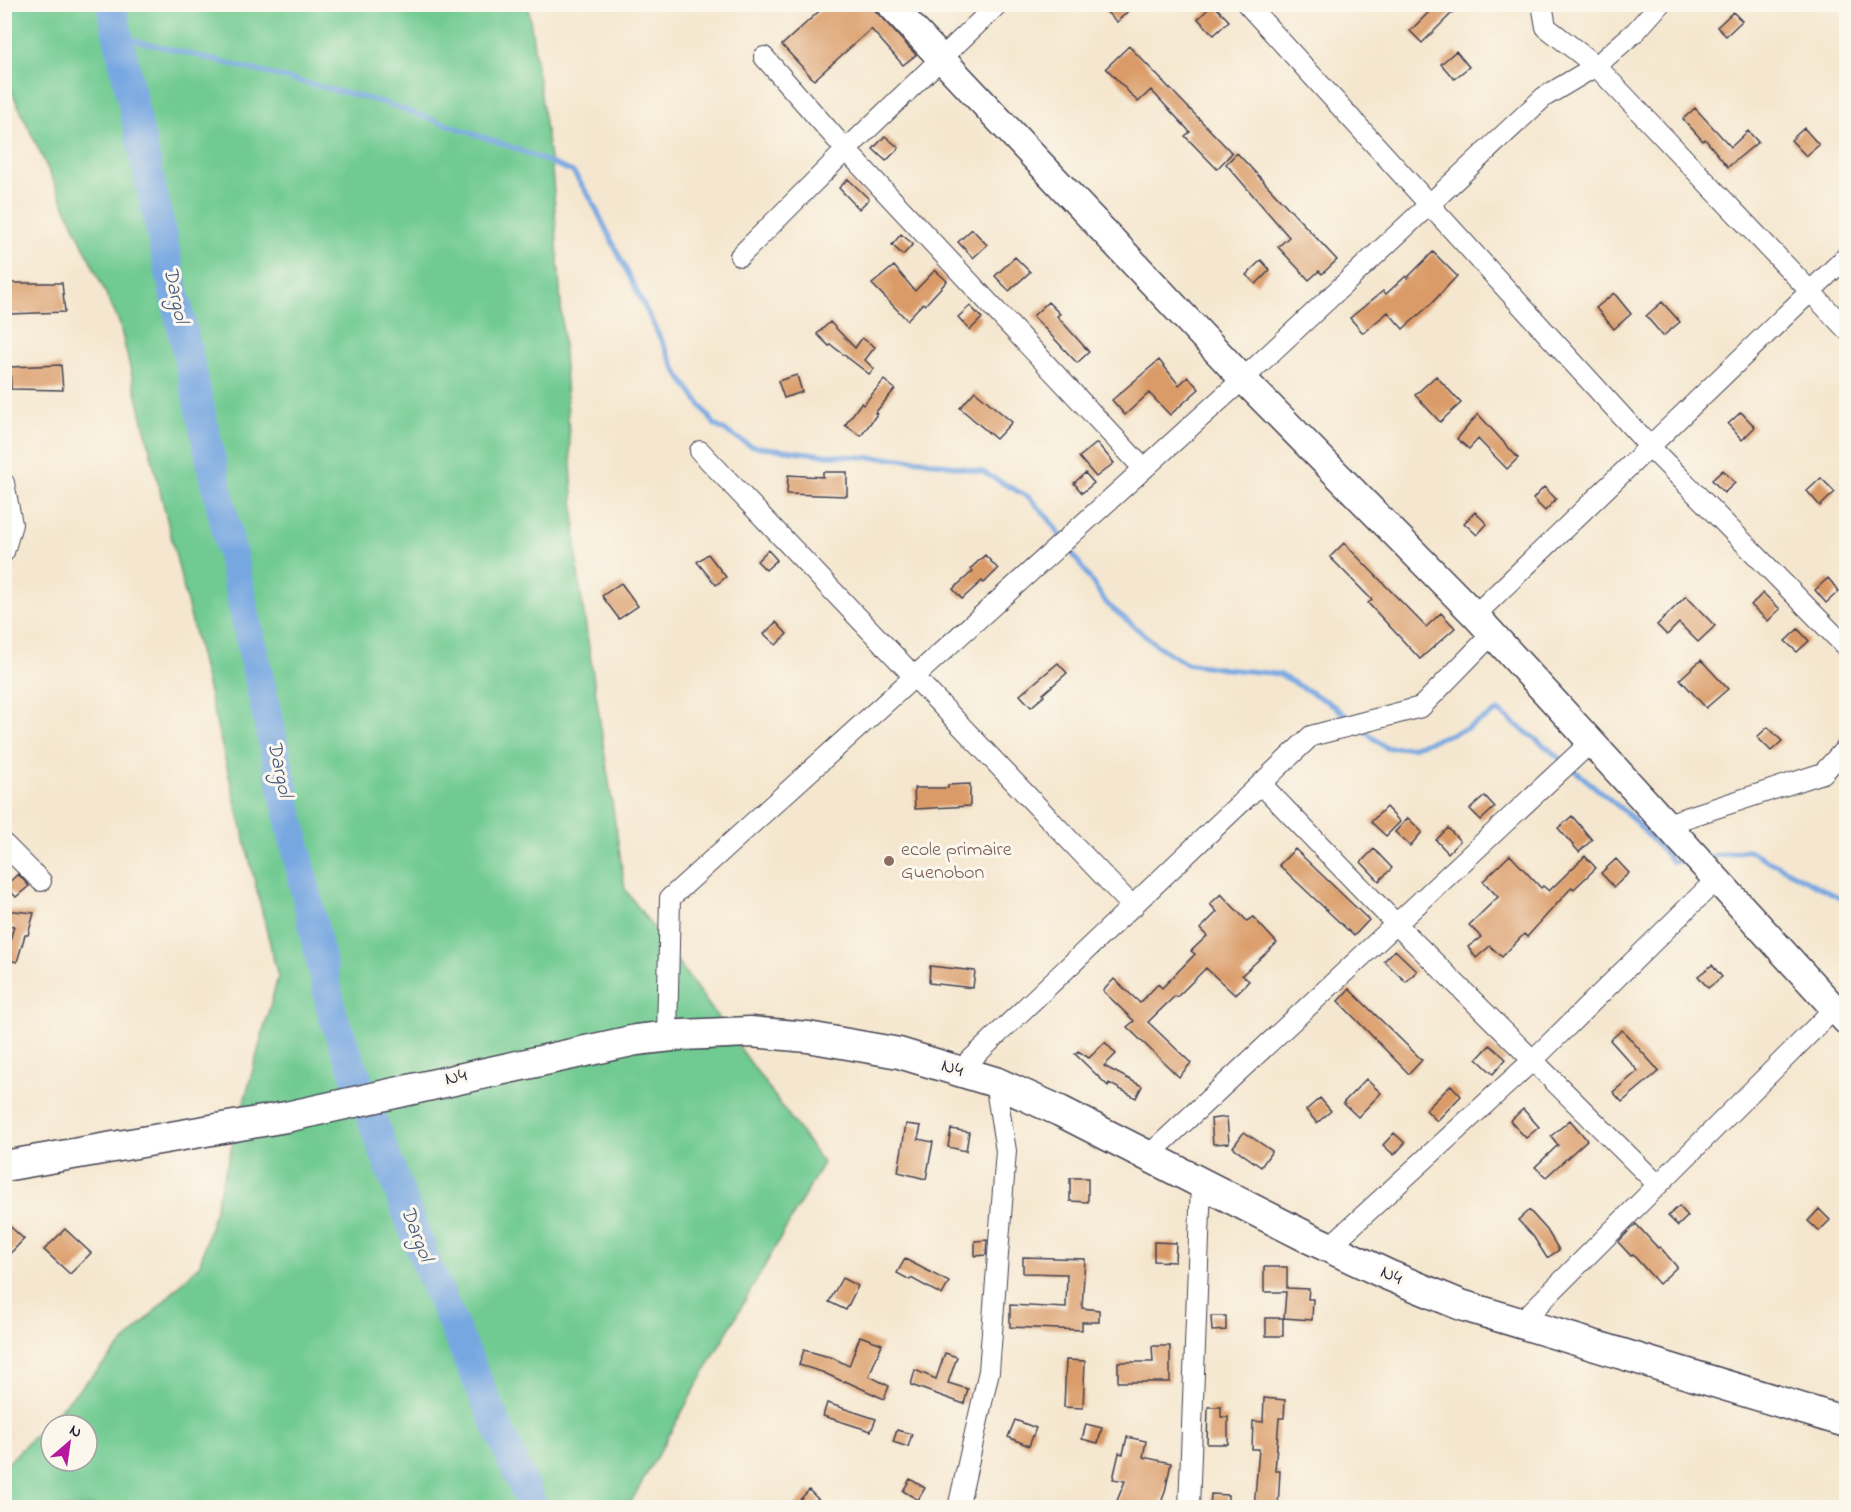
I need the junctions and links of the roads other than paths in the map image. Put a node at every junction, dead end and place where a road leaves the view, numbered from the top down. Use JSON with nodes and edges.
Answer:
{"nodes":[{"id":1,"x":890,"y":4,"type":"edge"},
{"id":2,"x":998,"y":4,"type":"edge"},
{"id":3,"x":1247,"y":4,"type":"edge"},
{"id":4,"x":1542,"y":4,"type":"edge"},
{"id":5,"x":1660,"y":4,"type":"edge"},
{"id":6,"x":764,"y":57,"type":"dead end"},
{"id":7,"x":942,"y":59,"type":"junction"},
{"id":8,"x":1596,"y":66,"type":"junction"},
{"id":9,"x":846,"y":150,"type":"junction"},
{"id":10,"x":1430,"y":204,"type":"junction"},
{"id":11,"x":740,"y":256,"type":"dead end"},
{"id":12,"x":1846,"y":257,"type":"edge"},
{"id":13,"x":1812,"y":292,"type":"junction"},
{"id":14,"x":1846,"y":329,"type":"edge"},
{"id":15,"x":1243,"y":379,"type":"junction"},
{"id":16,"x":1650,"y":447,"type":"junction"},
{"id":17,"x":700,"y":451,"type":"dead end"},
{"id":18,"x":1144,"y":469,"type":"junction"},
{"id":19,"x":4,"y":483,"type":"edge"},
{"id":20,"x":4,"y":552,"type":"edge"},
{"id":21,"x":1484,"y":624,"type":"junction"},
{"id":22,"x":1846,"y":647,"type":"edge"},
{"id":23,"x":914,"y":678,"type":"junction"},
{"id":24,"x":1591,"y":742,"type":"junction"},
{"id":25,"x":1846,"y":748,"type":"edge"},
{"id":26,"x":1261,"y":784,"type":"junction"},
{"id":27,"x":1667,"y":824,"type":"junction"},
{"id":28,"x":4,"y":844,"type":"edge"},
{"id":29,"x":1704,"y":866,"type":"junction"},
{"id":30,"x":41,"y":881,"type":"dead end"},
{"id":31,"x":1133,"y":907,"type":"junction"},
{"id":32,"x":1396,"y":924,"type":"junction"},
{"id":33,"x":1841,"y":1015,"type":"edge"},
{"id":34,"x":667,"y":1037,"type":"junction"},
{"id":35,"x":1532,"y":1061,"type":"junction"},
{"id":36,"x":959,"y":1071,"type":"junction"},
{"id":37,"x":995,"y":1082,"type":"junction"},
{"id":38,"x":1148,"y":1155,"type":"junction"},
{"id":39,"x":4,"y":1166,"type":"edge"},
{"id":40,"x":1202,"y":1183,"type":"junction"},
{"id":41,"x":1658,"y":1185,"type":"junction"},
{"id":42,"x":1329,"y":1247,"type":"junction"},
{"id":43,"x":1520,"y":1323,"type":"junction"},
{"id":44,"x":1846,"y":1422,"type":"edge"},
{"id":45,"x":958,"y":1508,"type":"edge"},
{"id":46,"x":1189,"y":1508,"type":"edge"}],
"edges":[{"from":1,"to":7,"type":"main road"},
{"from":2,"to":7,"type":"street"},
{"from":3,"to":10,"type":"street"},
{"from":4,"to":8,"type":"street"},
{"from":5,"to":8,"type":"street"},
{"from":6,"to":9,"type":"street"},
{"from":7,"to":9,"type":"street"},
{"from":7,"to":15,"type":"main road"},
{"from":8,"to":10,"type":"street"},
{"from":8,"to":13,"type":"street"},
{"from":9,"to":11,"type":"street"},
{"from":9,"to":18,"type":"street"},
{"from":10,"to":15,"type":"street"},
{"from":10,"to":16,"type":"street"},
{"from":12,"to":13,"type":"street"},
{"from":13,"to":14,"type":"street"},
{"from":13,"to":16,"type":"street"},
{"from":15,"to":18,"type":"street"},
{"from":15,"to":21,"type":"main road"},
{"from":16,"to":21,"type":"street"},
{"from":16,"to":22,"type":"street"},
{"from":17,"to":23,"type":"street"},
{"from":18,"to":23,"type":"street"},
{"from":19,"to":20,"type":"street"},
{"from":21,"to":24,"type":"main road"},
{"from":21,"to":26,"type":"street"},
{"from":23,"to":31,"type":"street"},
{"from":23,"to":34,"type":"street"},
{"from":24,"to":27,"type":"main road"},
{"from":24,"to":32,"type":"street"},
{"from":25,"to":27,"type":"street"},
{"from":26,"to":31,"type":"street"},
{"from":26,"to":32,"type":"street"},
{"from":27,"to":29,"type":"main road"},
{"from":28,"to":30,"type":"street"},
{"from":29,"to":33,"type":"main road"},
{"from":29,"to":35,"type":"street"},
{"from":31,"to":36,"type":"street"},
{"from":32,"to":35,"type":"street"},
{"from":32,"to":38,"type":"street"},
{"from":33,"to":41,"type":"street"},
{"from":34,"to":36,"type":"main road","name":"N4"},
{"from":34,"to":39,"type":"main road","name":"N4"},
{"from":35,"to":41,"type":"street"},
{"from":35,"to":42,"type":"street"},
{"from":36,"to":37,"type":"main road","name":"N4"},
{"from":37,"to":38,"type":"main road","name":"N4"},
{"from":37,"to":45,"type":"street"},
{"from":38,"to":40,"type":"main road","name":"N4"},
{"from":40,"to":42,"type":"main road","name":"N4"},
{"from":40,"to":46,"type":"street"},
{"from":41,"to":43,"type":"street"},
{"from":42,"to":43,"type":"main road","name":"N4"},
{"from":43,"to":44,"type":"main road","name":"N4"}]}
